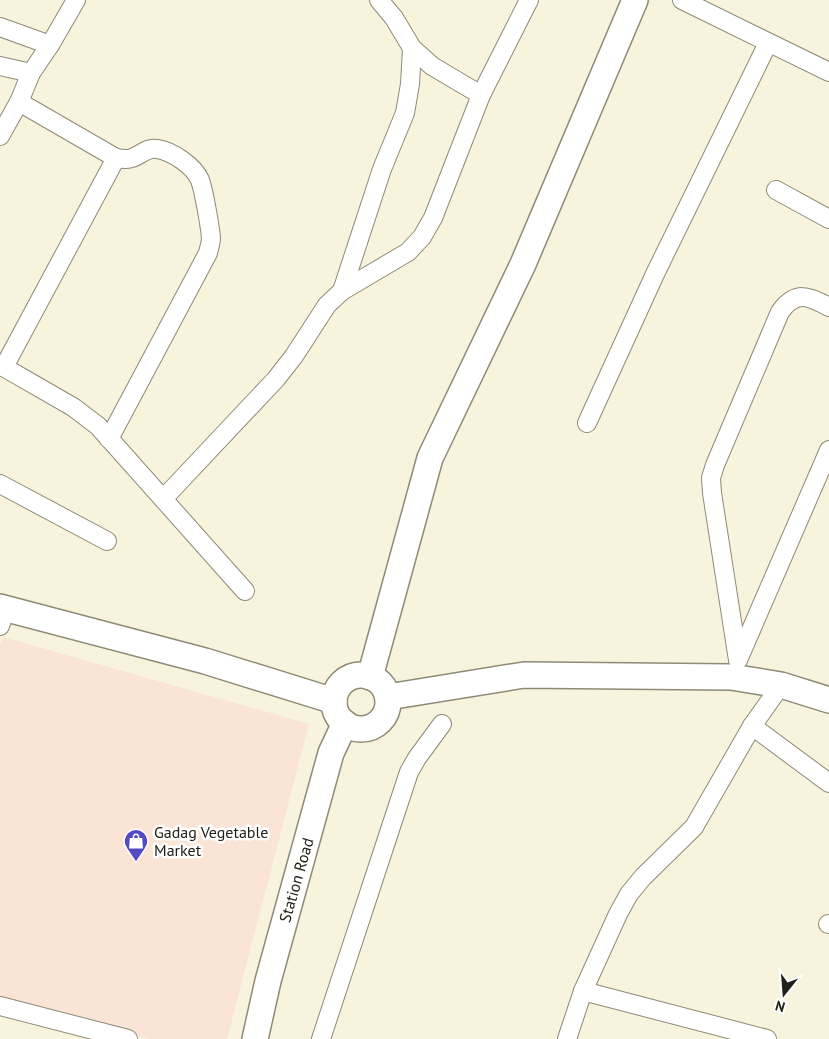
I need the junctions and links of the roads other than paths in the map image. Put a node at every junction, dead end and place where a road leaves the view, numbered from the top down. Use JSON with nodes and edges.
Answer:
{"nodes":[{"id":1,"x":76,"y":0,"type":"edge"},
{"id":2,"x":379,"y":0,"type":"edge"},
{"id":3,"x":529,"y":0,"type":"edge"},
{"id":4,"x":635,"y":0,"type":"edge"},
{"id":5,"x":682,"y":0,"type":"edge"},
{"id":6,"x":0,"y":26,"type":"edge"},
{"id":7,"x":768,"y":43,"type":"junction"},
{"id":8,"x":50,"y":45,"type":"junction"},
{"id":9,"x":412,"y":48,"type":"junction"},
{"id":10,"x":0,"y":66,"type":"edge"},
{"id":11,"x":829,"y":72,"type":"edge"},
{"id":12,"x":31,"y":73,"type":"junction"},
{"id":13,"x":481,"y":96,"type":"junction"},
{"id":14,"x":19,"y":102,"type":"junction"},
{"id":15,"x":0,"y":136,"type":"edge"},
{"id":16,"x":116,"y":158,"type":"junction"},
{"id":17,"x":776,"y":190,"type":"dead end"},
{"id":18,"x":829,"y":218,"type":"edge"},
{"id":19,"x":342,"y":291,"type":"junction"},
{"id":20,"x":829,"y":307,"type":"edge"},
{"id":21,"x":2,"y":366,"type":"edge"},
{"id":22,"x":588,"y":423,"type":"dead end"},
{"id":23,"x":109,"y":439,"type":"junction"},
{"id":24,"x":829,"y":450,"type":"edge"},
{"id":25,"x":0,"y":484,"type":"edge"},
{"id":26,"x":163,"y":499,"type":"junction"},
{"id":27,"x":108,"y":541,"type":"dead end"},
{"id":28,"x":245,"y":591,"type":"dead end"},
{"id":29,"x":2,"y":614,"type":"edge"},
{"id":30,"x":735,"y":668,"type":"junction"},
{"id":31,"x":370,"y":677,"type":"junction"},
{"id":32,"x":781,"y":684,"type":"junction"},
{"id":33,"x":388,"y":698,"type":"junction"},
{"id":34,"x":829,"y":700,"type":"edge"},
{"id":35,"x":334,"y":701,"type":"junction"},
{"id":36,"x":344,"y":724,"type":"junction"},
{"id":37,"x":442,"y":724,"type":"dead end"},
{"id":38,"x":752,"y":726,"type":"junction"},
{"id":39,"x":829,"y":783,"type":"edge"},
{"id":40,"x":584,"y":991,"type":"junction"},
{"id":41,"x":0,"y":1006,"type":"edge"},
{"id":42,"x":259,"y":1037,"type":"edge"},
{"id":43,"x":128,"y":1039,"type":"edge"},
{"id":44,"x":321,"y":1039,"type":"edge"},
{"id":45,"x":567,"y":1039,"type":"edge"},
{"id":46,"x":767,"y":1039,"type":"edge"}],
"edges":[{"from":1,"to":8,"type":"street"},
{"from":2,"to":9,"type":"street"},
{"from":3,"to":13,"type":"street"},
{"from":4,"to":31,"type":"main road"},
{"from":5,"to":7,"type":"street"},
{"from":6,"to":8,"type":"street"},
{"from":7,"to":11,"type":"street"},
{"from":7,"to":22,"type":"street"},
{"from":8,"to":12,"type":"street"},
{"from":9,"to":13,"type":"street"},
{"from":9,"to":19,"type":"street"},
{"from":10,"to":12,"type":"street"},
{"from":12,"to":14,"type":"street"},
{"from":13,"to":19,"type":"street"},
{"from":14,"to":15,"type":"street"},
{"from":14,"to":16,"type":"street"},
{"from":16,"to":21,"type":"street"},
{"from":16,"to":23,"type":"street"},
{"from":17,"to":18,"type":"street"},
{"from":19,"to":26,"type":"street"},
{"from":20,"to":30,"type":"street"},
{"from":21,"to":23,"type":"street"},
{"from":23,"to":26,"type":"street"},
{"from":24,"to":30,"type":"street"},
{"from":25,"to":27,"type":"street"},
{"from":26,"to":28,"type":"street"},
{"from":29,"to":35,"type":"main road"},
{"from":30,"to":32,"type":"main road"},
{"from":30,"to":33,"type":"main road"},
{"from":31,"to":33,"type":"main road"},
{"from":31,"to":35,"type":"main road"},
{"from":32,"to":34,"type":"main road"},
{"from":32,"to":38,"type":"street"},
{"from":33,"to":36,"type":"main road"},
{"from":35,"to":36,"type":"main road"},
{"from":36,"to":42,"type":"main road","name":"Station Road"},
{"from":37,"to":44,"type":"street"},
{"from":38,"to":39,"type":"street"},
{"from":38,"to":40,"type":"street"},
{"from":40,"to":45,"type":"street"},
{"from":40,"to":46,"type":"street"},
{"from":41,"to":43,"type":"street"}]}
